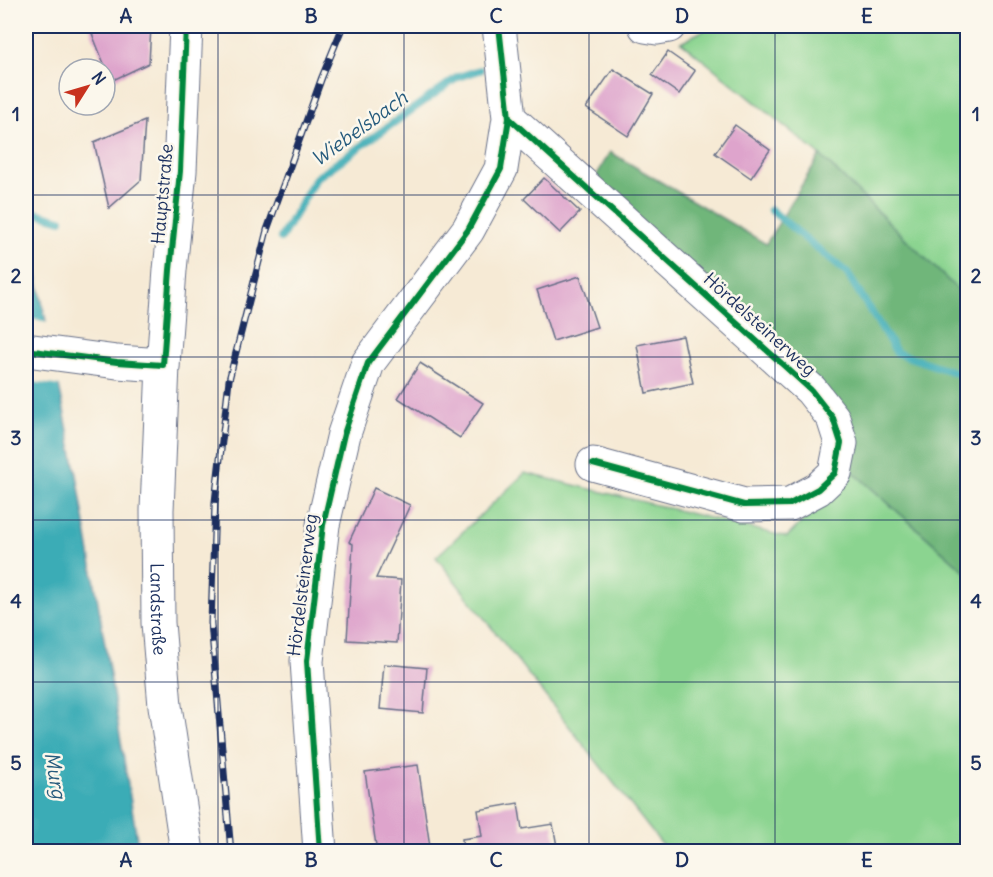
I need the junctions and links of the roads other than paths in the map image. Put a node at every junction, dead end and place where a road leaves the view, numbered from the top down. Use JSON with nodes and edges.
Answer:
{"nodes":[{"id":1,"x":186,"y":26,"type":"edge"},
{"id":2,"x":499,"y":26,"type":"edge"},
{"id":3,"x":645,"y":26,"type":"edge"},
{"id":4,"x":669,"y":26,"type":"edge"},
{"id":5,"x":509,"y":118,"type":"junction"},
{"id":6,"x":26,"y":350,"type":"edge"},
{"id":7,"x":163,"y":365,"type":"junction"},
{"id":8,"x":593,"y":464,"type":"dead end"},
{"id":9,"x":187,"y":852,"type":"edge"},
{"id":10,"x":320,"y":852,"type":"edge"}],
"edges":[{"from":1,"to":7,"type":"street","name":"Hauptstraße"},
{"from":2,"to":5,"type":"street","name":"Hördelsteinerweg"},
{"from":3,"to":4,"type":"street"},
{"from":5,"to":8,"type":"street","name":"Hördelsteinerweg"},
{"from":5,"to":10,"type":"street","name":"Hördelsteinerweg"},
{"from":6,"to":7,"type":"street"},
{"from":7,"to":9,"type":"street","name":"Landstraße"}]}
